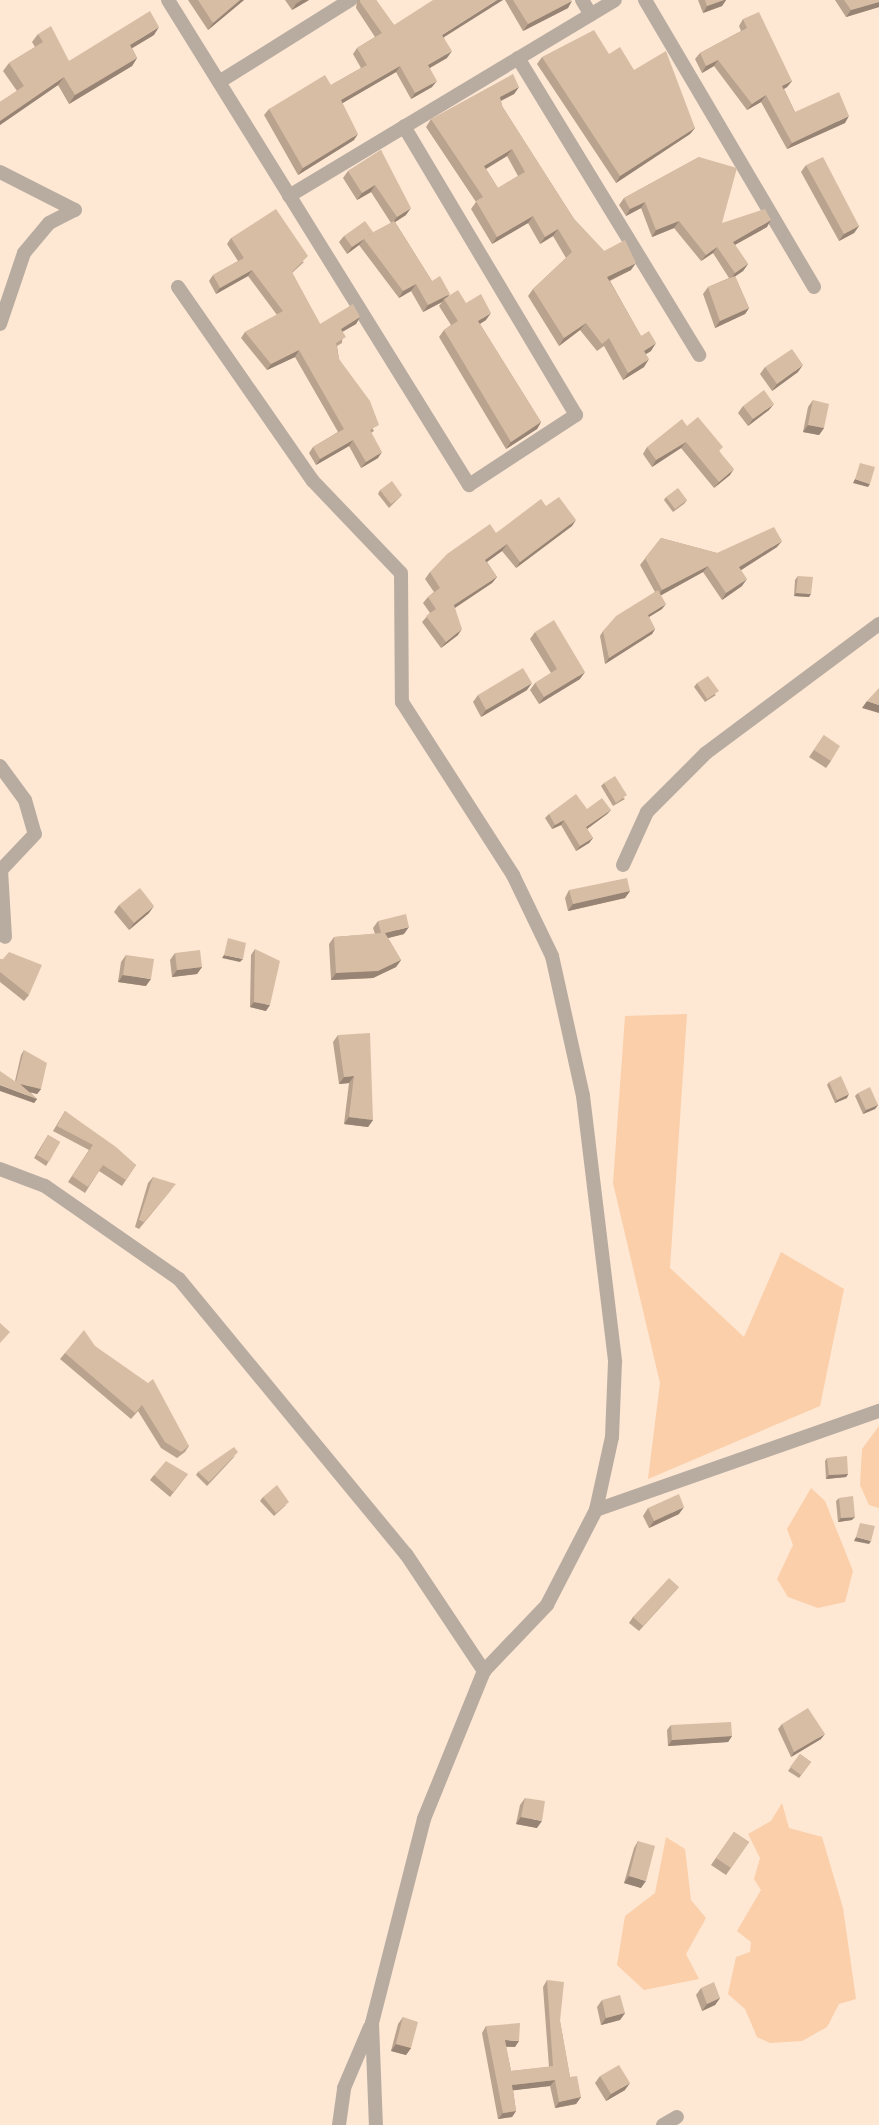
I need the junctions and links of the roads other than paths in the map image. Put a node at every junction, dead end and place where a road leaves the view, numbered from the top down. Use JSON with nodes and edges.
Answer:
{"nodes":[{"id":1,"x":168,"y":0,"type":"edge"},
{"id":2,"x":350,"y":0,"type":"edge"},
{"id":3,"x":582,"y":0,"type":"edge"},
{"id":4,"x":615,"y":0,"type":"edge"},
{"id":5,"x":645,"y":0,"type":"edge"},
{"id":6,"x":591,"y":15,"type":"junction"},
{"id":7,"x":518,"y":58,"type":"junction"},
{"id":8,"x":219,"y":82,"type":"junction"},
{"id":9,"x":404,"y":126,"type":"junction"},
{"id":10,"x":0,"y":172,"type":"edge"},
{"id":11,"x":289,"y":196,"type":"junction"},
{"id":12,"x":178,"y":287,"type":"dead end"},
{"id":13,"x":814,"y":287,"type":"dead end"},
{"id":14,"x":0,"y":324,"type":"edge"},
{"id":15,"x":699,"y":355,"type":"dead end"},
{"id":16,"x":879,"y":624,"type":"edge"},
{"id":17,"x":0,"y":766,"type":"edge"},
{"id":18,"x":623,"y":865,"type":"dead end"},
{"id":19,"x":5,"y":937,"type":"dead end"},
{"id":20,"x":0,"y":1169,"type":"edge"},
{"id":21,"x":879,"y":1411,"type":"edge"},
{"id":22,"x":596,"y":1510,"type":"junction"},
{"id":23,"x":484,"y":1671,"type":"junction"},
{"id":24,"x":372,"y":2023,"type":"junction"},
{"id":25,"x":677,"y":2117,"type":"dead end"},
{"id":26,"x":339,"y":2125,"type":"edge"},
{"id":27,"x":376,"y":2125,"type":"edge"},
{"id":28,"x":663,"y":2125,"type":"edge"}],
"edges":[{"from":1,"to":8,"type":"street"},
{"from":2,"to":8,"type":"street"},
{"from":3,"to":6,"type":"street"},
{"from":4,"to":6,"type":"street"},
{"from":5,"to":13,"type":"street"},
{"from":6,"to":7,"type":"street"},
{"from":7,"to":9,"type":"street"},
{"from":7,"to":15,"type":"street"},
{"from":8,"to":11,"type":"street"},
{"from":9,"to":11,"type":"street"},
{"from":9,"to":11,"type":"street"},
{"from":10,"to":14,"type":"street"},
{"from":12,"to":22,"type":"street"},
{"from":16,"to":18,"type":"street"},
{"from":17,"to":19,"type":"street"},
{"from":20,"to":23,"type":"street"},
{"from":21,"to":22,"type":"street"},
{"from":22,"to":23,"type":"street"},
{"from":23,"to":24,"type":"street"},
{"from":24,"to":26,"type":"street"},
{"from":24,"to":27,"type":"street"},
{"from":25,"to":28,"type":"street"}]}
